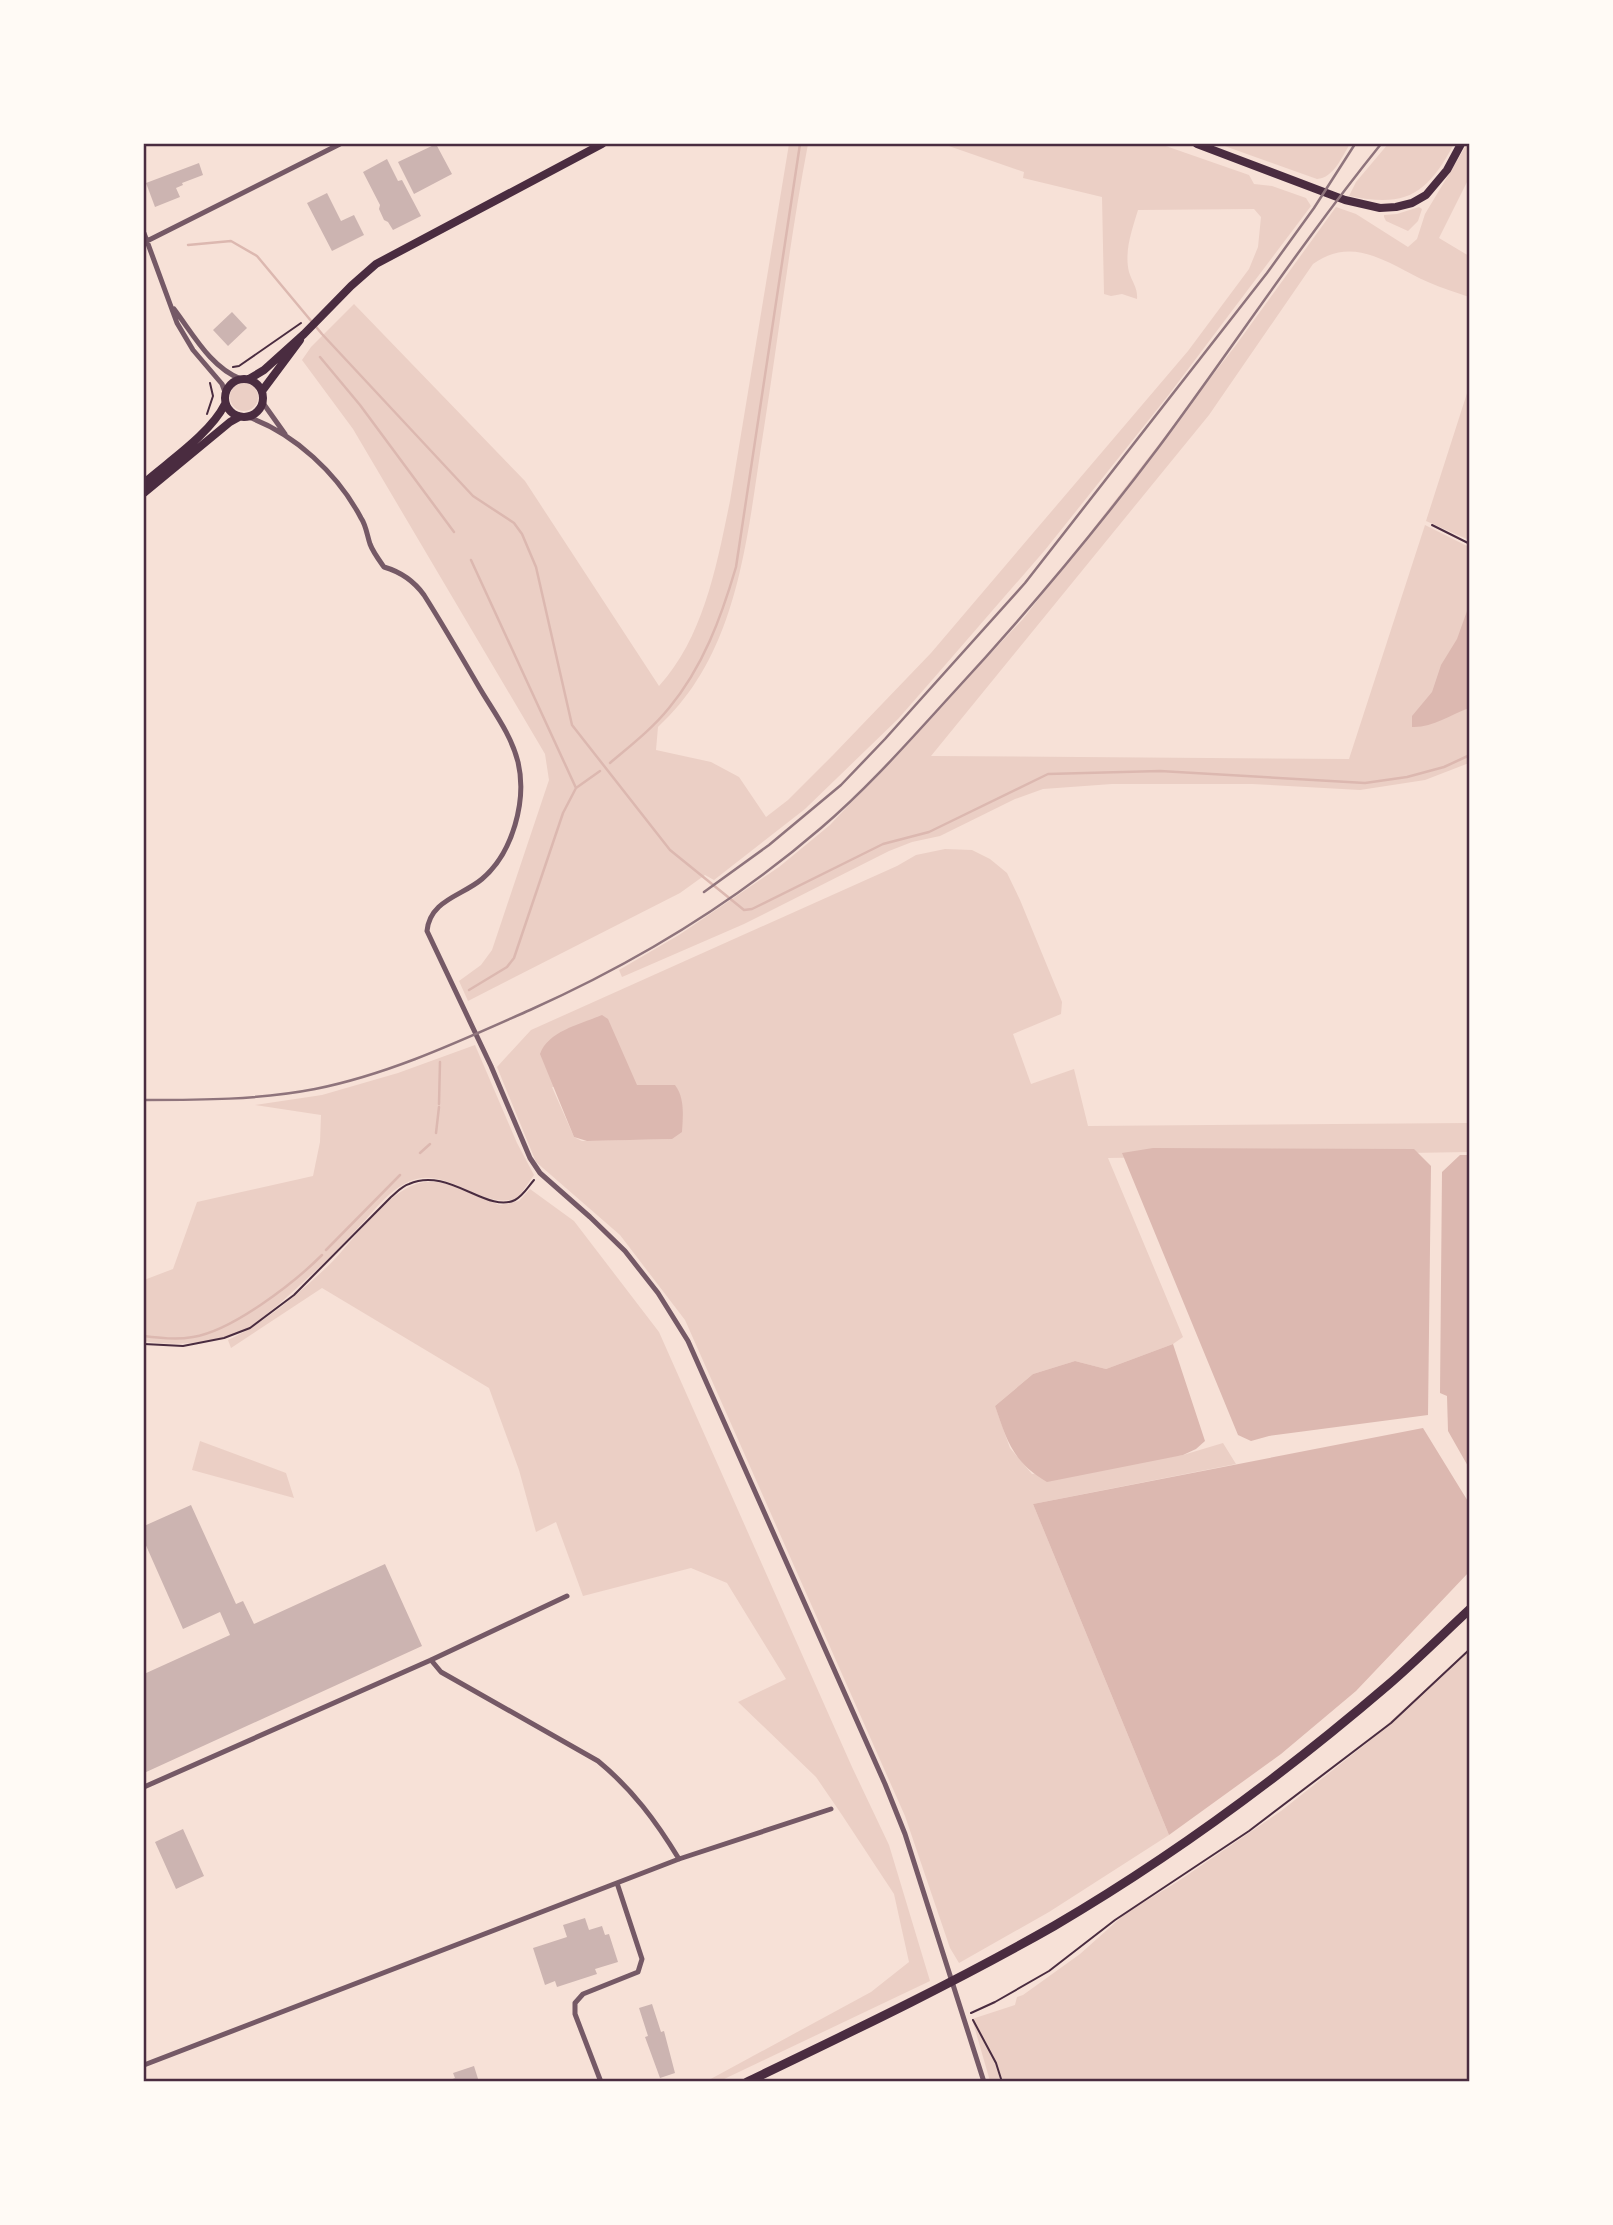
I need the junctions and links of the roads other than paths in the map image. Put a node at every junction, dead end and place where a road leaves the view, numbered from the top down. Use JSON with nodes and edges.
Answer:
{"nodes":[{"id":1,"x":340,"y":144,"type":"edge"},
{"id":2,"x":602,"y":144,"type":"edge"},
{"id":3,"x":1197,"y":144,"type":"edge"},
{"id":4,"x":1461,"y":144,"type":"edge"},
{"id":5,"x":144,"y":233,"type":"edge"},
{"id":6,"x":147,"y":241,"type":"junction"},
{"id":7,"x":168,"y":301,"type":"junction"},
{"id":8,"x":304,"y":329,"type":"junction"},
{"id":9,"x":245,"y":379,"type":"junction"},
{"id":10,"x":262,"y":391,"type":"junction"},
{"id":11,"x":225,"y":392,"type":"junction"},
{"id":12,"x":263,"y":403,"type":"junction"},
{"id":13,"x":225,"y":404,"type":"junction"},
{"id":14,"x":243,"y":417,"type":"junction"},
{"id":15,"x":287,"y":437,"type":"junction"},
{"id":16,"x":144,"y":483,"type":"edge"},
{"id":17,"x":144,"y":494,"type":"edge"},
{"id":18,"x":567,"y":1596,"type":"dead end"},
{"id":19,"x":1469,"y":1609,"type":"edge"},
{"id":20,"x":431,"y":1660,"type":"junction"},
{"id":21,"x":144,"y":1787,"type":"edge"},
{"id":22,"x":831,"y":1809,"type":"dead end"},
{"id":23,"x":679,"y":1858,"type":"junction"},
{"id":24,"x":617,"y":1883,"type":"junction"},
{"id":25,"x":144,"y":2065,"type":"edge"},
{"id":26,"x":601,"y":2081,"type":"edge"},
{"id":27,"x":747,"y":2081,"type":"edge"},
{"id":28,"x":984,"y":2081,"type":"edge"}],
"edges":[{"from":1,"to":6,"type":"street"},
{"from":2,"to":8,"type":"main road"},
{"from":3,"to":4,"type":"main road"},
{"from":5,"to":6,"type":"street"},
{"from":6,"to":7,"type":"street"},
{"from":7,"to":9,"type":"street"},
{"from":7,"to":11,"type":"street"},
{"from":8,"to":9,"type":"main road"},
{"from":8,"to":10,"type":"main road"},
{"from":9,"to":10,"type":"main road"},
{"from":9,"to":11,"type":"main road"},
{"from":10,"to":12,"type":"main road"},
{"from":11,"to":13,"type":"main road"},
{"from":12,"to":14,"type":"main road"},
{"from":12,"to":15,"type":"street"},
{"from":13,"to":14,"type":"main road"},
{"from":13,"to":16,"type":"main road"},
{"from":14,"to":15,"type":"street"},
{"from":14,"to":17,"type":"main road"},
{"from":15,"to":28,"type":"street"},
{"from":18,"to":20,"type":"street"},
{"from":19,"to":27,"type":"main road"},
{"from":20,"to":21,"type":"street"},
{"from":20,"to":23,"type":"street"},
{"from":22,"to":23,"type":"street"},
{"from":23,"to":24,"type":"street"},
{"from":24,"to":25,"type":"street"},
{"from":24,"to":26,"type":"street"}]}
